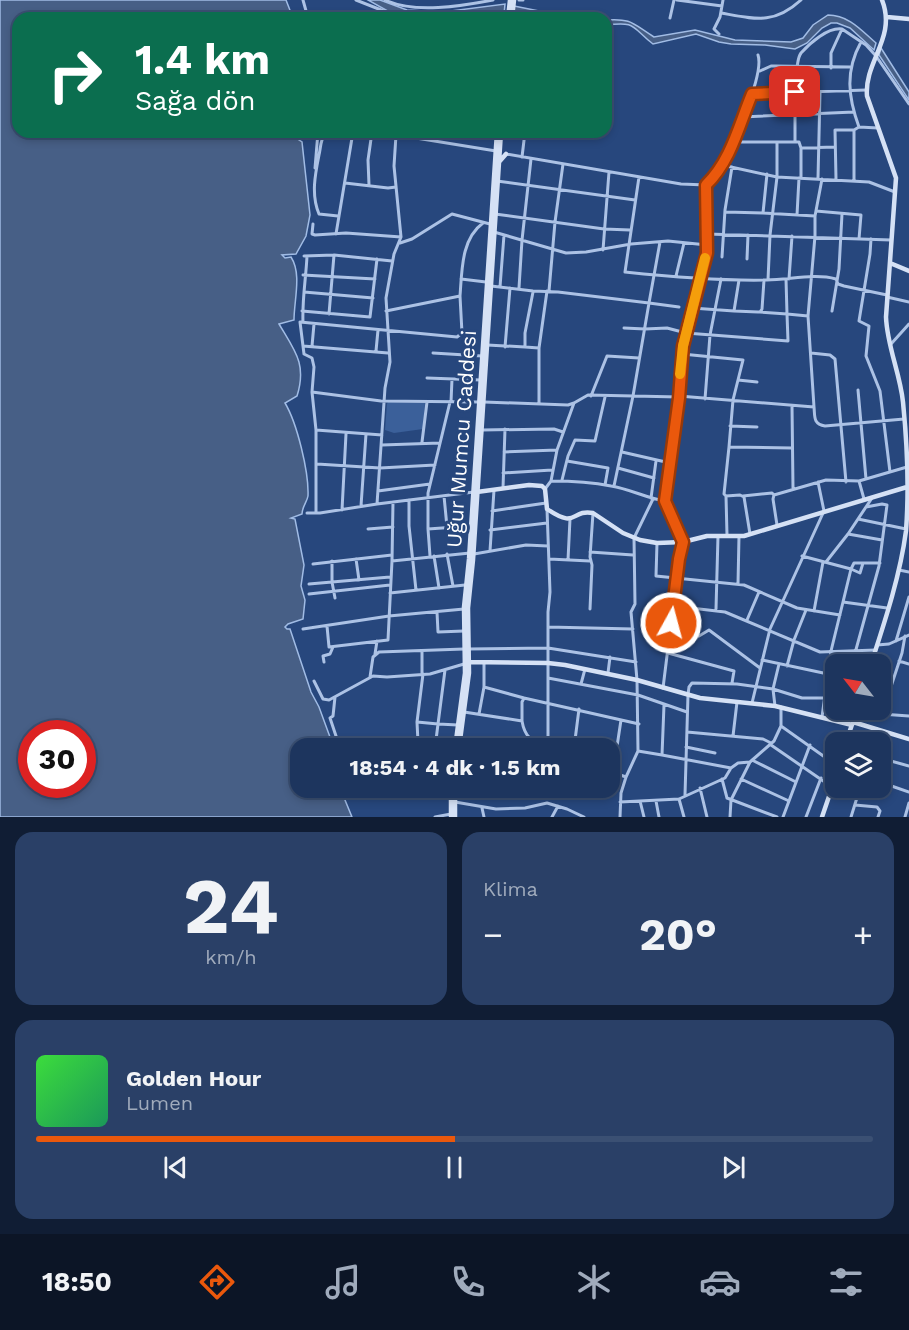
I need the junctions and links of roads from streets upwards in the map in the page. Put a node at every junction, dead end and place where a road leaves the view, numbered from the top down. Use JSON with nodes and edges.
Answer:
{"nodes":[{"id":1,"x":356,"y":0,"type":"edge"},
{"id":2,"x":385,"y":0,"type":"edge"},
{"id":3,"x":493,"y":0,"type":"edge"},
{"id":4,"x":675,"y":0,"type":"edge"},
{"id":5,"x":723,"y":0,"type":"edge"},
{"id":6,"x":801,"y":0,"type":"edge"},
{"id":7,"x":882,"y":0,"type":"edge"},
{"id":8,"x":722,"y":6,"type":"junction"},
{"id":9,"x":386,"y":12,"type":"edge"},
{"id":10,"x":721,"y":13,"type":"junction"},
{"id":11,"x":887,"y":17,"type":"junction"},
{"id":12,"x":670,"y":18,"type":"dead end"},
{"id":13,"x":909,"y":19,"type":"edge"},
{"id":14,"x":842,"y":29,"type":"junction"},
{"id":15,"x":719,"y":34,"type":"dead end"},
{"id":16,"x":862,"y":42,"type":"junction"},
{"id":17,"x":758,"y":56,"type":"dead end"},
{"id":18,"x":876,"y":56,"type":"junction"},
{"id":19,"x":797,"y":67,"type":"junction"},
{"id":20,"x":850,"y":67,"type":"junction"},
{"id":21,"x":831,"y":68,"type":"junction"},
{"id":22,"x":758,"y":72,"type":"junction"},
{"id":23,"x":866,"y":90,"type":"junction"},
{"id":24,"x":850,"y":91,"type":"junction"},
{"id":25,"x":796,"y":92,"type":"junction"},
{"id":26,"x":820,"y":92,"type":"junction"},
{"id":27,"x":752,"y":94,"type":"junction"},
{"id":28,"x":909,"y":104,"type":"edge"},
{"id":29,"x":854,"y":112,"type":"junction"},
{"id":30,"x":820,"y":115,"type":"junction"},
{"id":31,"x":795,"y":116,"type":"junction"},
{"id":32,"x":742,"y":117,"type":"junction"},
{"id":33,"x":859,"y":127,"type":"junction"},
{"id":34,"x":878,"y":128,"type":"junction"},
{"id":35,"x":854,"y":130,"type":"junction"},
{"id":36,"x":317,"y":138,"type":"edge"},
{"id":37,"x":323,"y":138,"type":"edge"},
{"id":38,"x":352,"y":138,"type":"edge"},
{"id":39,"x":371,"y":138,"type":"edge"},
{"id":40,"x":396,"y":138,"type":"edge"},
{"id":41,"x":418,"y":138,"type":"edge"},
{"id":42,"x":498,"y":138,"type":"edge"},
{"id":43,"x":524,"y":138,"type":"edge"},
{"id":44,"x":735,"y":140,"type":"junction"},
{"id":45,"x":777,"y":142,"type":"junction"},
{"id":46,"x":795,"y":142,"type":"junction"},
{"id":47,"x":835,"y":147,"type":"junction"},
{"id":48,"x":801,"y":148,"type":"junction"},
{"id":49,"x":819,"y":148,"type":"junction"},
{"id":50,"x":497,"y":152,"type":"junction"},
{"id":51,"x":506,"y":153,"type":"junction"},
{"id":52,"x":522,"y":157,"type":"junction"},
{"id":53,"x":531,"y":159,"type":"junction"},
{"id":54,"x":563,"y":164,"type":"junction"},
{"id":55,"x":498,"y":165,"type":"junction"},
{"id":56,"x":722,"y":165,"type":"junction"},
{"id":57,"x":732,"y":167,"type":"junction"},
{"id":58,"x":315,"y":170,"type":"junction"},
{"id":59,"x":609,"y":172,"type":"junction"},
{"id":60,"x":767,"y":174,"type":"junction"},
{"id":61,"x":639,"y":177,"type":"junction"},
{"id":62,"x":777,"y":177,"type":"junction"},
{"id":63,"x":800,"y":177,"type":"junction"},
{"id":64,"x":820,"y":178,"type":"junction"},
{"id":65,"x":836,"y":179,"type":"junction"},
{"id":66,"x":497,"y":181,"type":"junction"},
{"id":67,"x":854,"y":181,"type":"junction"},
{"id":68,"x":345,"y":183,"type":"junction"},
{"id":69,"x":369,"y":185,"type":"junction"},
{"id":70,"x":528,"y":185,"type":"junction"},
{"id":71,"x":706,"y":185,"type":"junction"},
{"id":72,"x":396,"y":187,"type":"junction"},
{"id":73,"x":560,"y":190,"type":"junction"},
{"id":74,"x":897,"y":192,"type":"junction"},
{"id":75,"x":608,"y":197,"type":"junction"},
{"id":76,"x":635,"y":200,"type":"junction"},
{"id":77,"x":816,"y":211,"type":"junction"},
{"id":78,"x":725,"y":212,"type":"junction"},
{"id":79,"x":763,"y":213,"type":"junction"},
{"id":80,"x":495,"y":214,"type":"junction"},
{"id":81,"x":773,"y":214,"type":"junction"},
{"id":82,"x":842,"y":214,"type":"junction"},
{"id":83,"x":797,"y":215,"type":"junction"},
{"id":84,"x":338,"y":216,"type":"junction"},
{"id":85,"x":815,"y":216,"type":"junction"},
{"id":86,"x":524,"y":218,"type":"junction"},
{"id":87,"x":555,"y":222,"type":"junction"},
{"id":88,"x":483,"y":223,"type":"junction"},
{"id":89,"x":313,"y":224,"type":"dead end"},
{"id":90,"x":493,"y":224,"type":"junction"},
{"id":91,"x":604,"y":229,"type":"junction"},
{"id":92,"x":630,"y":230,"type":"junction"},
{"id":93,"x":492,"y":232,"type":"junction"},
{"id":94,"x":336,"y":234,"type":"junction"},
{"id":95,"x":504,"y":234,"type":"junction"},
{"id":96,"x":707,"y":234,"type":"junction"},
{"id":97,"x":724,"y":234,"type":"junction"},
{"id":98,"x":748,"y":235,"type":"junction"},
{"id":99,"x":770,"y":235,"type":"junction"},
{"id":100,"x":792,"y":236,"type":"junction"},
{"id":101,"x":815,"y":236,"type":"junction"},
{"id":102,"x":401,"y":237,"type":"junction"},
{"id":103,"x":841,"y":238,"type":"junction"},
{"id":104,"x":859,"y":239,"type":"junction"},
{"id":105,"x":871,"y":239,"type":"junction"},
{"id":106,"x":522,"y":240,"type":"junction"},
{"id":107,"x":892,"y":240,"type":"junction"},
{"id":108,"x":660,"y":242,"type":"junction"},
{"id":109,"x":400,"y":243,"type":"junction"},
{"id":110,"x":684,"y":243,"type":"junction"},
{"id":111,"x":628,"y":245,"type":"junction"},
{"id":112,"x":707,"y":245,"type":"junction"},
{"id":113,"x":553,"y":248,"type":"junction"},
{"id":114,"x":603,"y":250,"type":"junction"},
{"id":115,"x":334,"y":255,"type":"junction"},
{"id":116,"x":722,"y":257,"type":"dead end"},
{"id":117,"x":377,"y":259,"type":"junction"},
{"id":118,"x":747,"y":259,"type":"dead end"},
{"id":119,"x":393,"y":261,"type":"junction"},
{"id":120,"x":890,"y":263,"type":"junction"},
{"id":121,"x":909,"y":271,"type":"edge"},
{"id":122,"x":305,"y":275,"type":"junction"},
{"id":123,"x":653,"y":275,"type":"junction"},
{"id":124,"x":332,"y":276,"type":"junction"},
{"id":125,"x":676,"y":276,"type":"junction"},
{"id":126,"x":699,"y":278,"type":"junction"},
{"id":127,"x":812,"y":278,"type":"junction"},
{"id":128,"x":375,"y":279,"type":"junction"},
{"id":129,"x":461,"y":279,"type":"junction"},
{"id":130,"x":721,"y":279,"type":"junction"},
{"id":131,"x":787,"y":279,"type":"junction"},
{"id":132,"x":739,"y":280,"type":"junction"},
{"id":133,"x":766,"y":280,"type":"junction"},
{"id":134,"x":837,"y":281,"type":"junction"},
{"id":135,"x":489,"y":284,"type":"junction"},
{"id":136,"x":500,"y":286,"type":"junction"},
{"id":137,"x":510,"y":288,"type":"junction"},
{"id":138,"x":519,"y":288,"type":"junction"},
{"id":139,"x":865,"y":290,"type":"junction"},
{"id":140,"x":533,"y":291,"type":"junction"},
{"id":141,"x":548,"y":291,"type":"junction"},
{"id":142,"x":304,"y":292,"type":"junction"},
{"id":143,"x":331,"y":294,"type":"junction"},
{"id":144,"x":460,"y":296,"type":"junction"},
{"id":145,"x":887,"y":296,"type":"junction"},
{"id":146,"x":373,"y":298,"type":"junction"},
{"id":147,"x":909,"y":302,"type":"edge"},
{"id":148,"x":649,"y":303,"type":"junction"},
{"id":149,"x":679,"y":307,"type":"dead end"},
{"id":150,"x":692,"y":308,"type":"junction"},
{"id":151,"x":715,"y":309,"type":"junction"},
{"id":152,"x":386,"y":310,"type":"junction"},
{"id":153,"x":302,"y":311,"type":"junction"},
{"id":154,"x":734,"y":311,"type":"junction"},
{"id":155,"x":832,"y":311,"type":"dead end"},
{"id":156,"x":760,"y":312,"type":"junction"},
{"id":157,"x":329,"y":314,"type":"junction"},
{"id":158,"x":787,"y":314,"type":"junction"},
{"id":159,"x":808,"y":316,"type":"junction"},
{"id":160,"x":303,"y":322,"type":"junction"},
{"id":161,"x":314,"y":324,"type":"junction"},
{"id":162,"x":909,"y":324,"type":"edge"},
{"id":163,"x":624,"y":328,"type":"dead end"},
{"id":164,"x":645,"y":329,"type":"junction"},
{"id":165,"x":378,"y":330,"type":"junction"},
{"id":166,"x":388,"y":331,"type":"junction"},
{"id":167,"x":686,"y":333,"type":"junction"},
{"id":168,"x":710,"y":335,"type":"junction"},
{"id":169,"x":487,"y":345,"type":"junction"},
{"id":170,"x":890,"y":345,"type":"junction"},
{"id":171,"x":303,"y":346,"type":"junction"},
{"id":172,"x":312,"y":346,"type":"junction"},
{"id":173,"x":505,"y":347,"type":"junction"},
{"id":174,"x":525,"y":347,"type":"junction"},
{"id":175,"x":539,"y":348,"type":"junction"},
{"id":176,"x":376,"y":351,"type":"junction"},
{"id":177,"x":388,"y":353,"type":"junction"},
{"id":178,"x":433,"y":353,"type":"dead end"},
{"id":179,"x":811,"y":353,"type":"junction"},
{"id":180,"x":682,"y":354,"type":"junction"},
{"id":181,"x":482,"y":356,"type":"junction"},
{"id":182,"x":709,"y":357,"type":"junction"},
{"id":183,"x":639,"y":358,"type":"junction"},
{"id":184,"x":427,"y":378,"type":"dead end"},
{"id":185,"x":452,"y":379,"type":"junction"},
{"id":186,"x":481,"y":380,"type":"junction"},
{"id":187,"x":738,"y":380,"type":"junction"},
{"id":188,"x":756,"y":382,"type":"dead end"},
{"id":189,"x":858,"y":390,"type":"dead end"},
{"id":190,"x":312,"y":392,"type":"junction"},
{"id":191,"x":591,"y":396,"type":"junction"},
{"id":192,"x":633,"y":396,"type":"junction"},
{"id":193,"x":605,"y":397,"type":"junction"},
{"id":194,"x":679,"y":397,"type":"junction"},
{"id":195,"x":705,"y":399,"type":"junction"},
{"id":196,"x":385,"y":400,"type":"junction"},
{"id":197,"x":733,"y":400,"type":"junction"},
{"id":198,"x":427,"y":402,"type":"junction"},
{"id":199,"x":451,"y":402,"type":"junction"},
{"id":200,"x":481,"y":402,"type":"junction"},
{"id":201,"x":539,"y":403,"type":"junction"},
{"id":202,"x":574,"y":403,"type":"junction"},
{"id":203,"x":792,"y":406,"type":"junction"},
{"id":204,"x":814,"y":407,"type":"junction"},
{"id":205,"x":904,"y":419,"type":"junction"},
{"id":206,"x":883,"y":421,"type":"junction"},
{"id":207,"x":861,"y":422,"type":"junction"},
{"id":208,"x":840,"y":424,"type":"junction"},
{"id":209,"x":730,"y":426,"type":"junction"},
{"id":210,"x":757,"y":427,"type":"dead end"},
{"id":211,"x":505,"y":429,"type":"junction"},
{"id":212,"x":316,"y":430,"type":"junction"},
{"id":213,"x":482,"y":430,"type":"junction"},
{"id":214,"x":564,"y":432,"type":"junction"},
{"id":215,"x":346,"y":433,"type":"junction"},
{"id":216,"x":366,"y":434,"type":"junction"},
{"id":217,"x":908,"y":434,"type":"edge"},
{"id":218,"x":382,"y":435,"type":"junction"},
{"id":219,"x":422,"y":442,"type":"junction"},
{"id":220,"x":440,"y":443,"type":"junction"},
{"id":221,"x":382,"y":445,"type":"junction"},
{"id":222,"x":729,"y":447,"type":"junction"},
{"id":223,"x":792,"y":448,"type":"junction"},
{"id":224,"x":557,"y":450,"type":"junction"},
{"id":225,"x":504,"y":452,"type":"junction"},
{"id":226,"x":622,"y":452,"type":"junction"},
{"id":227,"x":656,"y":461,"type":"junction"},
{"id":228,"x":567,"y":462,"type":"junction"},
{"id":229,"x":670,"y":463,"type":"junction"},
{"id":230,"x":316,"y":464,"type":"junction"},
{"id":231,"x":435,"y":465,"type":"junction"},
{"id":232,"x":344,"y":466,"type":"junction"},
{"id":233,"x":907,"y":467,"type":"junction"},
{"id":234,"x":364,"y":468,"type":"junction"},
{"id":235,"x":380,"y":468,"type":"junction"},
{"id":236,"x":618,"y":468,"type":"junction"},
{"id":237,"x":553,"y":470,"type":"junction"},
{"id":238,"x":890,"y":472,"type":"junction"},
{"id":239,"x":503,"y":473,"type":"junction"},
{"id":240,"x":654,"y":478,"type":"junction"},
{"id":241,"x":866,"y":479,"type":"junction"},
{"id":242,"x":562,"y":480,"type":"junction"},
{"id":243,"x":551,"y":481,"type":"junction"},
{"id":244,"x":859,"y":481,"type":"junction"},
{"id":245,"x":818,"y":482,"type":"junction"},
{"id":246,"x":846,"y":482,"type":"junction"},
{"id":247,"x":908,"y":482,"type":"edge"},
{"id":248,"x":430,"y":484,"type":"junction"},
{"id":249,"x":605,"y":485,"type":"junction"},
{"id":250,"x":614,"y":486,"type":"junction"},
{"id":251,"x":793,"y":488,"type":"junction"},
{"id":252,"x":503,"y":489,"type":"junction"},
{"id":253,"x":545,"y":489,"type":"junction"},
{"id":254,"x":378,"y":490,"type":"junction"},
{"id":255,"x":494,"y":490,"type":"junction"},
{"id":256,"x":476,"y":492,"type":"junction"},
{"id":257,"x":774,"y":495,"type":"junction"},
{"id":258,"x":444,"y":496,"type":"junction"},
{"id":259,"x":726,"y":496,"type":"junction"},
{"id":260,"x":742,"y":496,"type":"junction"},
{"id":261,"x":872,"y":496,"type":"junction"},
{"id":262,"x":428,"y":498,"type":"junction"},
{"id":263,"x":652,"y":499,"type":"junction"},
{"id":264,"x":864,"y":499,"type":"junction"},
{"id":265,"x":409,"y":500,"type":"junction"},
{"id":266,"x":665,"y":501,"type":"junction"},
{"id":267,"x":393,"y":502,"type":"junction"},
{"id":268,"x":377,"y":504,"type":"junction"},
{"id":269,"x":361,"y":506,"type":"junction"},
{"id":270,"x":547,"y":506,"type":"junction"},
{"id":271,"x":866,"y":507,"type":"junction"},
{"id":272,"x":908,"y":508,"type":"edge"},
{"id":273,"x":342,"y":510,"type":"junction"},
{"id":274,"x":824,"y":510,"type":"junction"},
{"id":275,"x":492,"y":511,"type":"junction"},
{"id":276,"x":307,"y":513,"type":"dead end"},
{"id":277,"x":315,"y":513,"type":"junction"},
{"id":278,"x":593,"y":513,"type":"junction"},
{"id":279,"x":570,"y":519,"type":"junction"},
{"id":280,"x":858,"y":519,"type":"junction"},
{"id":281,"x":547,"y":523,"type":"junction"},
{"id":282,"x":884,"y":524,"type":"junction"},
{"id":283,"x":777,"y":525,"type":"junction"},
{"id":284,"x":393,"y":526,"type":"junction"},
{"id":285,"x":472,"y":526,"type":"junction"},
{"id":286,"x":447,"y":527,"type":"junction"},
{"id":287,"x":368,"y":529,"type":"dead end"},
{"id":288,"x":428,"y":529,"type":"junction"},
{"id":289,"x":906,"y":529,"type":"junction"},
{"id":290,"x":490,"y":530,"type":"junction"},
{"id":291,"x":750,"y":534,"type":"junction"},
{"id":292,"x":848,"y":534,"type":"junction"},
{"id":293,"x":727,"y":535,"type":"junction"},
{"id":294,"x":718,"y":536,"type":"junction"},
{"id":295,"x":739,"y":536,"type":"junction"},
{"id":296,"x":634,"y":538,"type":"junction"},
{"id":297,"x":882,"y":540,"type":"junction"},
{"id":298,"x":683,"y":542,"type":"junction"},
{"id":299,"x":657,"y":543,"type":"junction"},
{"id":300,"x":548,"y":546,"type":"junction"},
{"id":301,"x":490,"y":551,"type":"junction"},
{"id":302,"x":590,"y":552,"type":"junction"},
{"id":303,"x":472,"y":553,"type":"junction"},
{"id":304,"x":447,"y":554,"type":"junction"},
{"id":305,"x":392,"y":555,"type":"junction"},
{"id":306,"x":633,"y":555,"type":"junction"},
{"id":307,"x":432,"y":556,"type":"junction"},
{"id":308,"x":802,"y":556,"type":"junction"},
{"id":309,"x":412,"y":559,"type":"junction"},
{"id":310,"x":549,"y":559,"type":"junction"},
{"id":311,"x":356,"y":560,"type":"junction"},
{"id":312,"x":568,"y":560,"type":"junction"},
{"id":313,"x":332,"y":561,"type":"junction"},
{"id":314,"x":392,"y":561,"type":"junction"},
{"id":315,"x":590,"y":561,"type":"junction"},
{"id":316,"x":825,"y":562,"type":"junction"},
{"id":317,"x":880,"y":562,"type":"junction"},
{"id":318,"x":863,"y":563,"type":"junction"},
{"id":319,"x":313,"y":564,"type":"dead end"},
{"id":320,"x":851,"y":569,"type":"junction"},
{"id":321,"x":898,"y":569,"type":"junction"},
{"id":322,"x":909,"y":572,"type":"edge"},
{"id":323,"x":656,"y":576,"type":"junction"},
{"id":324,"x":390,"y":577,"type":"junction"},
{"id":325,"x":676,"y":578,"type":"junction"},
{"id":326,"x":359,"y":579,"type":"junction"},
{"id":327,"x":656,"y":581,"type":"dead end"},
{"id":328,"x":332,"y":582,"type":"junction"},
{"id":329,"x":717,"y":582,"type":"junction"},
{"id":330,"x":309,"y":584,"type":"dead end"},
{"id":331,"x":390,"y":585,"type":"junction"},
{"id":332,"x":469,"y":585,"type":"junction"},
{"id":333,"x":738,"y":585,"type":"junction"},
{"id":334,"x":453,"y":586,"type":"junction"},
{"id":335,"x":439,"y":588,"type":"junction"},
{"id":336,"x":416,"y":590,"type":"junction"},
{"id":337,"x":334,"y":591,"type":"junction"},
{"id":338,"x":759,"y":592,"type":"junction"},
{"id":339,"x":390,"y":593,"type":"junction"},
{"id":340,"x":309,"y":594,"type":"dead end"},
{"id":341,"x":335,"y":597,"type":"dead end"},
{"id":342,"x":909,"y":597,"type":"edge"},
{"id":343,"x":843,"y":602,"type":"junction"},
{"id":344,"x":781,"y":603,"type":"junction"},
{"id":345,"x":674,"y":606,"type":"junction"},
{"id":346,"x":868,"y":606,"type":"junction"},
{"id":347,"x":887,"y":608,"type":"junction"},
{"id":348,"x":464,"y":609,"type":"junction"},
{"id":349,"x":590,"y":609,"type":"dead end"},
{"id":350,"x":716,"y":609,"type":"junction"},
{"id":351,"x":806,"y":610,"type":"junction"},
{"id":352,"x":814,"y":611,"type":"junction"},
{"id":353,"x":437,"y":612,"type":"junction"},
{"id":354,"x":840,"y":615,"type":"junction"},
{"id":355,"x":389,"y":616,"type":"junction"},
{"id":356,"x":747,"y":620,"type":"junction"},
{"id":357,"x":671,"y":623,"type":"junction"},
{"id":358,"x":327,"y":626,"type":"junction"},
{"id":359,"x":548,"y":627,"type":"junction"},
{"id":360,"x":303,"y":629,"type":"dead end"},
{"id":361,"x":633,"y":629,"type":"junction"},
{"id":362,"x":770,"y":629,"type":"junction"},
{"id":363,"x":464,"y":631,"type":"junction"},
{"id":364,"x":907,"y":635,"type":"edge"},
{"id":365,"x":794,"y":640,"type":"junction"},
{"id":366,"x":896,"y":640,"type":"junction"},
{"id":367,"x":377,"y":641,"type":"junction"},
{"id":368,"x":333,"y":647,"type":"junction"},
{"id":369,"x":876,"y":647,"type":"junction"},
{"id":370,"x":548,"y":648,"type":"junction"},
{"id":371,"x":466,"y":649,"type":"junction"},
{"id":372,"x":831,"y":651,"type":"junction"},
{"id":373,"x":856,"y":651,"type":"junction"},
{"id":374,"x":422,"y":652,"type":"junction"},
{"id":375,"x":668,"y":653,"type":"junction"},
{"id":376,"x":375,"y":654,"type":"junction"},
{"id":377,"x":831,"y":654,"type":"edge"},
{"id":378,"x":855,"y":654,"type":"edge"},
{"id":379,"x":874,"y":654,"type":"edge"},
{"id":380,"x":610,"y":657,"type":"junction"},
{"id":381,"x":762,"y":660,"type":"junction"},
{"id":382,"x":899,"y":660,"type":"junction"},
{"id":383,"x":324,"y":662,"type":"dead end"},
{"id":384,"x":484,"y":662,"type":"junction"},
{"id":385,"x":636,"y":662,"type":"junction"},
{"id":386,"x":466,"y":663,"type":"junction"},
{"id":387,"x":548,"y":663,"type":"junction"},
{"id":388,"x":779,"y":664,"type":"junction"},
{"id":389,"x":909,"y":664,"type":"edge"},
{"id":390,"x":787,"y":666,"type":"junction"},
{"id":391,"x":760,"y":668,"type":"junction"},
{"id":392,"x":585,"y":669,"type":"junction"},
{"id":393,"x":445,"y":670,"type":"junction"},
{"id":394,"x":608,"y":673,"type":"junction"},
{"id":395,"x":825,"y":673,"type":"edge"},
{"id":396,"x":422,"y":674,"type":"junction"},
{"id":397,"x":370,"y":677,"type":"junction"},
{"id":398,"x":548,"y":678,"type":"junction"},
{"id":399,"x":637,"y":680,"type":"junction"},
{"id":400,"x":314,"y":681,"type":"dead end"},
{"id":401,"x":732,"y":683,"type":"junction"},
{"id":402,"x":581,"y":684,"type":"junction"},
{"id":403,"x":755,"y":686,"type":"junction"},
{"id":404,"x":891,"y":686,"type":"edge"},
{"id":405,"x":484,"y":687,"type":"junction"},
{"id":406,"x":663,"y":688,"type":"junction"},
{"id":407,"x":773,"y":688,"type":"junction"},
{"id":408,"x":638,"y":695,"type":"junction"},
{"id":409,"x":688,"y":695,"type":"junction"},
{"id":410,"x":335,"y":697,"type":"junction"},
{"id":411,"x":524,"y":698,"type":"junction"},
{"id":412,"x":825,"y":698,"type":"joint"},
{"id":413,"x":548,"y":702,"type":"junction"},
{"id":414,"x":737,"y":702,"type":"junction"},
{"id":415,"x":752,"y":703,"type":"junction"},
{"id":416,"x":664,"y":705,"type":"junction"},
{"id":417,"x":778,"y":706,"type":"junction"},
{"id":418,"x":579,"y":709,"type":"junction"},
{"id":419,"x":464,"y":712,"type":"junction"},
{"id":420,"x":687,"y":712,"type":"junction"},
{"id":421,"x":479,"y":714,"type":"junction"},
{"id":422,"x":891,"y":715,"type":"edge"},
{"id":423,"x":909,"y":716,"type":"edge"},
{"id":424,"x":822,"y":717,"type":"junction"},
{"id":425,"x":621,"y":720,"type":"junction"},
{"id":426,"x":853,"y":720,"type":"edge"},
{"id":427,"x":522,"y":721,"type":"junction"},
{"id":428,"x":417,"y":722,"type":"junction"},
{"id":429,"x":852,"y":723,"type":"junction"},
{"id":430,"x":438,"y":724,"type":"junction"},
{"id":431,"x":639,"y":724,"type":"junction"},
{"id":432,"x":458,"y":725,"type":"junction"},
{"id":433,"x":781,"y":726,"type":"junction"},
{"id":434,"x":877,"y":729,"type":"junction"},
{"id":435,"x":687,"y":732,"type":"junction"},
{"id":436,"x":849,"y":732,"type":"edge"},
{"id":437,"x":876,"y":732,"type":"edge"},
{"id":438,"x":733,"y":736,"type":"junction"},
{"id":439,"x":337,"y":738,"type":"edge"},
{"id":440,"x":418,"y":738,"type":"edge"},
{"id":441,"x":436,"y":738,"type":"edge"},
{"id":442,"x":457,"y":738,"type":"edge"},
{"id":443,"x":459,"y":738,"type":"edge"},
{"id":444,"x":575,"y":738,"type":"edge"},
{"id":445,"x":618,"y":738,"type":"edge"},
{"id":446,"x":909,"y":739,"type":"edge"},
{"id":447,"x":771,"y":744,"type":"junction"},
{"id":448,"x":810,"y":745,"type":"junction"},
{"id":449,"x":686,"y":747,"type":"junction"},
{"id":450,"x":638,"y":751,"type":"junction"},
{"id":451,"x":715,"y":753,"type":"dead end"},
{"id":452,"x":662,"y":754,"type":"junction"},
{"id":453,"x":825,"y":757,"type":"edge"},
{"id":454,"x":686,"y":760,"type":"junction"},
{"id":455,"x":751,"y":761,"type":"junction"},
{"id":456,"x":891,"y":761,"type":"edge"},
{"id":457,"x":802,"y":765,"type":"junction"},
{"id":458,"x":909,"y":766,"type":"edge"},
{"id":459,"x":731,"y":768,"type":"junction"},
{"id":460,"x":620,"y":775,"type":"edge"},
{"id":461,"x":626,"y":777,"type":"junction"},
{"id":462,"x":820,"y":778,"type":"junction"},
{"id":463,"x":722,"y":779,"type":"junction"},
{"id":464,"x":741,"y":779,"type":"junction"},
{"id":465,"x":796,"y":782,"type":"junction"},
{"id":466,"x":825,"y":782,"type":"edge"},
{"id":467,"x":891,"y":786,"type":"edge"},
{"id":468,"x":700,"y":788,"type":"junction"},
{"id":469,"x":909,"y":792,"type":"edge"},
{"id":470,"x":685,"y":795,"type":"junction"},
{"id":471,"x":453,"y":798,"type":"edge"},
{"id":472,"x":454,"y":798,"type":"edge"},
{"id":473,"x":828,"y":798,"type":"edge"},
{"id":474,"x":857,"y":798,"type":"edge"},
{"id":475,"x":679,"y":799,"type":"junction"},
{"id":476,"x":656,"y":800,"type":"junction"},
{"id":477,"x":731,"y":800,"type":"junction"},
{"id":478,"x":640,"y":801,"type":"junction"},
{"id":479,"x":789,"y":801,"type":"junction"},
{"id":480,"x":455,"y":802,"type":"junction"},
{"id":481,"x":620,"y":802,"type":"junction"},
{"id":482,"x":909,"y":803,"type":"edge"},
{"id":483,"x":855,"y":805,"type":"junction"},
{"id":484,"x":558,"y":806,"type":"junction"},
{"id":485,"x":482,"y":808,"type":"junction"},
{"id":486,"x":452,"y":816,"type":"edge"},
{"id":487,"x":578,"y":816,"type":"edge"},
{"id":488,"x":435,"y":817,"type":"edge"},
{"id":489,"x":483,"y":817,"type":"edge"},
{"id":490,"x":552,"y":817,"type":"edge"},
{"id":491,"x":584,"y":817,"type":"edge"},
{"id":492,"x":620,"y":817,"type":"edge"},
{"id":493,"x":644,"y":817,"type":"edge"},
{"id":494,"x":659,"y":817,"type":"edge"},
{"id":495,"x":684,"y":817,"type":"edge"},
{"id":496,"x":707,"y":817,"type":"edge"},
{"id":497,"x":730,"y":817,"type":"edge"},
{"id":498,"x":777,"y":817,"type":"edge"},
{"id":499,"x":783,"y":817,"type":"edge"},
{"id":500,"x":806,"y":817,"type":"edge"},
{"id":501,"x":822,"y":817,"type":"edge"},
{"id":502,"x":851,"y":817,"type":"edge"},
{"id":503,"x":878,"y":817,"type":"edge"},
{"id":504,"x":905,"y":817,"type":"edge"}],
"edges":[{"from":1,"to":9,"type":"street"},
{"from":2,"to":3,"type":"street"},
{"from":4,"to":8,"type":"street"},
{"from":4,"to":12,"type":"street"},
{"from":5,"to":8,"type":"street"},
{"from":6,"to":10,"type":"street"},
{"from":7,"to":11,"type":"street"},
{"from":8,"to":10,"type":"street"},
{"from":10,"to":15,"type":"street"},
{"from":11,"to":13,"type":"street"},
{"from":11,"to":18,"type":"street"},
{"from":14,"to":16,"type":"street"},
{"from":14,"to":19,"type":"street"},
{"from":14,"to":21,"type":"street"},
{"from":16,"to":18,"type":"street"},
{"from":16,"to":20,"type":"street"},
{"from":17,"to":22,"type":"street"},
{"from":18,"to":23,"type":"street"},
{"from":18,"to":28,"type":"street"},
{"from":19,"to":21,"type":"street"},
{"from":19,"to":22,"type":"street"},
{"from":19,"to":25,"type":"street"},
{"from":20,"to":21,"type":"street"},
{"from":20,"to":24,"type":"street"},
{"from":22,"to":27,"type":"street"},
{"from":23,"to":24,"type":"street"},
{"from":23,"to":34,"type":"street"},
{"from":24,"to":26,"type":"street"},
{"from":24,"to":29,"type":"street"},
{"from":25,"to":26,"type":"street"},
{"from":25,"to":27,"type":"street"},
{"from":26,"to":30,"type":"street"},
{"from":27,"to":32,"type":"street"},
{"from":29,"to":30,"type":"street"},
{"from":29,"to":33,"type":"street"},
{"from":30,"to":31,"type":"street"},
{"from":30,"to":49,"type":"street"},
{"from":31,"to":32,"type":"street"},
{"from":31,"to":46,"type":"street"},
{"from":32,"to":44,"type":"street"},
{"from":33,"to":34,"type":"street"},
{"from":33,"to":35,"type":"street"},
{"from":34,"to":74,"type":"street"},
{"from":35,"to":47,"type":"street"},
{"from":35,"to":67,"type":"street"},
{"from":36,"to":58,"type":"street"},
{"from":37,"to":58,"type":"street"},
{"from":38,"to":68,"type":"street"},
{"from":39,"to":69,"type":"street"},
{"from":40,"to":72,"type":"street"},
{"from":41,"to":50,"type":"street"},
{"from":42,"to":50,"type":"street","name":"Uğur Mumcu Caddesi"},
{"from":43,"to":52,"type":"street"},
{"from":44,"to":45,"type":"street"},
{"from":44,"to":56,"type":"street"},
{"from":45,"to":46,"type":"street"},
{"from":45,"to":62,"type":"street"},
{"from":46,"to":48,"type":"street"},
{"from":47,"to":49,"type":"street"},
{"from":47,"to":65,"type":"street"},
{"from":48,"to":49,"type":"street"},
{"from":48,"to":63,"type":"street"},
{"from":49,"to":64,"type":"street"},
{"from":50,"to":51,"type":"street"},
{"from":50,"to":55,"type":"street","name":"Uğur Mumcu Caddesi"},
{"from":50,"to":90,"type":"street","name":"Uğur Mumcu Caddesi"},
{"from":51,"to":52,"type":"street"},
{"from":51,"to":55,"type":"street"},
{"from":52,"to":53,"type":"street"},
{"from":53,"to":54,"type":"street"},
{"from":53,"to":70,"type":"street"},
{"from":54,"to":59,"type":"street"},
{"from":54,"to":73,"type":"street"},
{"from":55,"to":66,"type":"street","name":"Uğur Mumcu Caddesi"},
{"from":56,"to":57,"type":"street"},
{"from":56,"to":71,"type":"street"},
{"from":57,"to":60,"type":"street"},
{"from":57,"to":78,"type":"street"},
{"from":58,"to":84,"type":"street"},
{"from":59,"to":61,"type":"street"},
{"from":59,"to":75,"type":"street"},
{"from":60,"to":62,"type":"street"},
{"from":60,"to":79,"type":"street"},
{"from":61,"to":71,"type":"street"},
{"from":61,"to":76,"type":"street"},
{"from":62,"to":63,"type":"street"},
{"from":62,"to":81,"type":"street"},
{"from":63,"to":64,"type":"street"},
{"from":63,"to":83,"type":"street"},
{"from":64,"to":65,"type":"street"},
{"from":64,"to":77,"type":"street"},
{"from":65,"to":67,"type":"street"},
{"from":66,"to":70,"type":"street"},
{"from":66,"to":80,"type":"street","name":"Uğur Mumcu Caddesi"},
{"from":67,"to":74,"type":"street"},
{"from":68,"to":69,"type":"street"},
{"from":68,"to":84,"type":"street"},
{"from":69,"to":72,"type":"street"},
{"from":70,"to":73,"type":"street"},
{"from":70,"to":86,"type":"street"},
{"from":71,"to":96,"type":"street"},
{"from":72,"to":102,"type":"street"},
{"from":73,"to":75,"type":"street"},
{"from":73,"to":87,"type":"street"},
{"from":74,"to":107,"type":"street"},
{"from":75,"to":76,"type":"street"},
{"from":75,"to":91,"type":"street"},
{"from":76,"to":92,"type":"street"},
{"from":77,"to":82,"type":"street"},
{"from":77,"to":85,"type":"street"},
{"from":78,"to":79,"type":"street"},
{"from":78,"to":97,"type":"street"},
{"from":79,"to":81,"type":"street"},
{"from":80,"to":86,"type":"street"},
{"from":80,"to":90,"type":"street","name":"Uğur Mumcu Caddesi"},
{"from":81,"to":83,"type":"street"},
{"from":81,"to":99,"type":"street"},
{"from":82,"to":103,"type":"street"},
{"from":82,"to":104,"type":"street"},
{"from":83,"to":85,"type":"street"},
{"from":84,"to":94,"type":"street"},
{"from":85,"to":101,"type":"street"},
{"from":86,"to":87,"type":"street"},
{"from":86,"to":106,"type":"street"},
{"from":87,"to":91,"type":"street"},
{"from":87,"to":113,"type":"street"},
{"from":88,"to":90,"type":"street"},
{"from":88,"to":109,"type":"street"},
{"from":88,"to":129,"type":"street"},
{"from":89,"to":94,"type":"street"},
{"from":90,"to":93,"type":"street","name":"Uğur Mumcu Caddesi"},
{"from":91,"to":92,"type":"street"},
{"from":91,"to":114,"type":"street"},
{"from":92,"to":111,"type":"street"},
{"from":93,"to":95,"type":"street"},
{"from":93,"to":135,"type":"street","name":"Uğur Mumcu Caddesi"},
{"from":94,"to":102,"type":"street"},
{"from":95,"to":106,"type":"street"},
{"from":95,"to":136,"type":"street"},
{"from":96,"to":97,"type":"street"},
{"from":96,"to":112,"type":"street"},
{"from":97,"to":98,"type":"street"},
{"from":97,"to":116,"type":"street"},
{"from":98,"to":99,"type":"street"},
{"from":98,"to":118,"type":"street"},
{"from":99,"to":100,"type":"street"},
{"from":99,"to":133,"type":"street"},
{"from":100,"to":101,"type":"street"},
{"from":100,"to":131,"type":"street"},
{"from":101,"to":103,"type":"street"},
{"from":101,"to":127,"type":"street"},
{"from":102,"to":109,"type":"street"},
{"from":103,"to":104,"type":"street"},
{"from":103,"to":134,"type":"street"},
{"from":104,"to":105,"type":"street"},
{"from":105,"to":107,"type":"street"},
{"from":105,"to":139,"type":"street"},
{"from":106,"to":113,"type":"street"},
{"from":106,"to":138,"type":"street"},
{"from":107,"to":120,"type":"street"},
{"from":108,"to":110,"type":"street"},
{"from":108,"to":111,"type":"street"},
{"from":108,"to":123,"type":"street"},
{"from":109,"to":119,"type":"street"},
{"from":110,"to":112,"type":"street"},
{"from":110,"to":125,"type":"street"},
{"from":111,"to":114,"type":"street"},
{"from":111,"to":123,"type":"street"},
{"from":112,"to":126,"type":"street"},
{"from":113,"to":114,"type":"street"},
{"from":113,"to":141,"type":"street"},
{"from":115,"to":117,"type":"street"},
{"from":115,"to":122,"type":"street"},
{"from":115,"to":124,"type":"street"},
{"from":117,"to":119,"type":"street"},
{"from":117,"to":128,"type":"street"},
{"from":119,"to":152,"type":"street"},
{"from":120,"to":121,"type":"street"},
{"from":120,"to":145,"type":"street"},
{"from":122,"to":124,"type":"street"},
{"from":122,"to":142,"type":"street"},
{"from":123,"to":125,"type":"street"},
{"from":123,"to":148,"type":"street"},
{"from":124,"to":128,"type":"street"},
{"from":124,"to":143,"type":"street"},
{"from":125,"to":126,"type":"street"},
{"from":126,"to":130,"type":"street"},
{"from":126,"to":150,"type":"street"},
{"from":127,"to":131,"type":"street"},
{"from":127,"to":134,"type":"street"},
{"from":127,"to":159,"type":"street"},
{"from":128,"to":146,"type":"street"},
{"from":129,"to":135,"type":"street"},
{"from":129,"to":144,"type":"street"},
{"from":130,"to":132,"type":"street"},
{"from":130,"to":151,"type":"street"},
{"from":131,"to":133,"type":"street"},
{"from":131,"to":158,"type":"street"},
{"from":132,"to":133,"type":"street"},
{"from":132,"to":154,"type":"street"},
{"from":133,"to":156,"type":"street"},
{"from":134,"to":139,"type":"street"},
{"from":134,"to":155,"type":"street"},
{"from":135,"to":136,"type":"street"},
{"from":135,"to":169,"type":"street","name":"Uğur Mumcu Caddesi"},
{"from":135,"to":181,"type":"street","name":"Uğur Mumcu Caddesi"},
{"from":136,"to":137,"type":"street"},
{"from":137,"to":138,"type":"street"},
{"from":137,"to":173,"type":"street"},
{"from":138,"to":140,"type":"street"},
{"from":139,"to":145,"type":"street"},
{"from":139,"to":206,"type":"street"},
{"from":140,"to":141,"type":"street"},
{"from":140,"to":174,"type":"street"},
{"from":141,"to":148,"type":"street"},
{"from":141,"to":175,"type":"street"},
{"from":142,"to":143,"type":"street"},
{"from":142,"to":153,"type":"street"},
{"from":143,"to":146,"type":"street"},
{"from":143,"to":157,"type":"street"},
{"from":144,"to":152,"type":"street"},
{"from":144,"to":166,"type":"street"},
{"from":145,"to":147,"type":"street"},
{"from":145,"to":170,"type":"street"},
{"from":146,"to":157,"type":"street"},
{"from":148,"to":149,"type":"street"},
{"from":148,"to":164,"type":"street"},
{"from":150,"to":151,"type":"street"},
{"from":150,"to":167,"type":"street"},
{"from":151,"to":154,"type":"street"},
{"from":151,"to":168,"type":"street"},
{"from":152,"to":166,"type":"street"},
{"from":153,"to":157,"type":"street"},
{"from":153,"to":160,"type":"street"},
{"from":154,"to":156,"type":"street"},
{"from":156,"to":158,"type":"street"},
{"from":158,"to":159,"type":"street"},
{"from":158,"to":168,"type":"street"},
{"from":159,"to":179,"type":"street"},
{"from":160,"to":161,"type":"street"},
{"from":160,"to":171,"type":"street"},
{"from":161,"to":165,"type":"street"},
{"from":161,"to":172,"type":"street"},
{"from":162,"to":170,"type":"street"},
{"from":163,"to":164,"type":"street"},
{"from":164,"to":167,"type":"street"},
{"from":164,"to":183,"type":"street"},
{"from":165,"to":166,"type":"street"},
{"from":165,"to":176,"type":"street"},
{"from":166,"to":177,"type":"street"},
{"from":167,"to":168,"type":"street"},
{"from":167,"to":180,"type":"street"},
{"from":168,"to":182,"type":"street"},
{"from":169,"to":173,"type":"street"},
{"from":169,"to":200,"type":"street","name":"Uğur Mumcu Caddesi"},
{"from":170,"to":205,"type":"street"},
{"from":171,"to":172,"type":"street"},
{"from":171,"to":190,"type":"street"},
{"from":172,"to":176,"type":"street"},
{"from":173,"to":174,"type":"street"},
{"from":174,"to":175,"type":"street"},
{"from":175,"to":201,"type":"street"},
{"from":176,"to":177,"type":"street"},
{"from":177,"to":196,"type":"street"},
{"from":178,"to":181,"type":"street"},
{"from":179,"to":204,"type":"street"},
{"from":179,"to":208,"type":"street"},
{"from":180,"to":182,"type":"street"},
{"from":180,"to":194,"type":"street"},
{"from":181,"to":186,"type":"street","name":"Uğur Mumcu Caddesi"},
{"from":182,"to":187,"type":"street"},
{"from":182,"to":195,"type":"street"},
{"from":183,"to":191,"type":"street"},
{"from":183,"to":192,"type":"street"},
{"from":184,"to":185,"type":"street"},
{"from":185,"to":186,"type":"street"},
{"from":185,"to":199,"type":"street"},
{"from":186,"to":200,"type":"street","name":"Uğur Mumcu Caddesi"},
{"from":187,"to":188,"type":"street"},
{"from":187,"to":197,"type":"street"},
{"from":189,"to":207,"type":"street"},
{"from":190,"to":196,"type":"street"},
{"from":190,"to":212,"type":"street"},
{"from":191,"to":193,"type":"street"},
{"from":191,"to":202,"type":"street"},
{"from":192,"to":193,"type":"street"},
{"from":192,"to":194,"type":"street"},
{"from":192,"to":226,"type":"street"},
{"from":193,"to":228,"type":"street"},
{"from":194,"to":195,"type":"street"},
{"from":194,"to":229,"type":"street"},
{"from":195,"to":197,"type":"street"},
{"from":196,"to":198,"type":"street"},
{"from":196,"to":218,"type":"street"},
{"from":197,"to":203,"type":"street"},
{"from":197,"to":209,"type":"street"},
{"from":198,"to":199,"type":"street"},
{"from":198,"to":219,"type":"street"},
{"from":199,"to":200,"type":"street"},
{"from":199,"to":220,"type":"street"},
{"from":200,"to":201,"type":"street"},
{"from":200,"to":213,"type":"street","name":"Uğur Mumcu Caddesi"},
{"from":200,"to":256,"type":"street","name":"Uğur Mumcu Caddesi"},
{"from":201,"to":202,"type":"street"},
{"from":202,"to":214,"type":"street"},
{"from":203,"to":204,"type":"street"},
{"from":203,"to":223,"type":"street"},
{"from":204,"to":208,"type":"street"},
{"from":205,"to":206,"type":"street"},
{"from":205,"to":217,"type":"street"},
{"from":206,"to":207,"type":"street"},
{"from":206,"to":238,"type":"street"},
{"from":207,"to":208,"type":"street"},
{"from":207,"to":241,"type":"street"},
{"from":208,"to":246,"type":"street"},
{"from":209,"to":210,"type":"street"},
{"from":209,"to":222,"type":"street"},
{"from":211,"to":213,"type":"street"},
{"from":211,"to":214,"type":"street"},
{"from":211,"to":225,"type":"street"},
{"from":212,"to":215,"type":"street"},
{"from":212,"to":230,"type":"street"},
{"from":213,"to":256,"type":"street","name":"Uğur Mumcu Caddesi"},
{"from":214,"to":224,"type":"street"},
{"from":215,"to":216,"type":"street"},
{"from":215,"to":232,"type":"street"},
{"from":216,"to":218,"type":"street"},
{"from":216,"to":234,"type":"street"},
{"from":217,"to":233,"type":"street"},
{"from":218,"to":221,"type":"street"},
{"from":219,"to":220,"type":"street"},
{"from":219,"to":221,"type":"street"},
{"from":220,"to":231,"type":"street"},
{"from":221,"to":235,"type":"street"},
{"from":222,"to":223,"type":"street"},
{"from":222,"to":259,"type":"street"},
{"from":223,"to":251,"type":"street"},
{"from":224,"to":225,"type":"street"},
{"from":224,"to":237,"type":"street"},
{"from":225,"to":239,"type":"street"},
{"from":226,"to":227,"type":"street"},
{"from":226,"to":236,"type":"street"},
{"from":227,"to":229,"type":"street"},
{"from":227,"to":240,"type":"street"},
{"from":228,"to":242,"type":"street"},
{"from":228,"to":249,"type":"street"},
{"from":229,"to":266,"type":"street"},
{"from":230,"to":232,"type":"street"},
{"from":230,"to":277,"type":"street"},
{"from":231,"to":235,"type":"street"},
{"from":231,"to":248,"type":"street"},
{"from":232,"to":234,"type":"street"},
{"from":232,"to":273,"type":"street"},
{"from":233,"to":238,"type":"street"},
{"from":233,"to":247,"type":"street"},
{"from":234,"to":235,"type":"street"},
{"from":234,"to":269,"type":"street"},
{"from":235,"to":254,"type":"street"},
{"from":236,"to":240,"type":"street"},
{"from":236,"to":250,"type":"street"},
{"from":237,"to":239,"type":"street"},
{"from":237,"to":243,"type":"street"},
{"from":238,"to":241,"type":"street"},
{"from":239,"to":252,"type":"street"},
{"from":240,"to":263,"type":"street"},
{"from":241,"to":244,"type":"street"},
{"from":242,"to":243,"type":"street"},
{"from":242,"to":249,"type":"street"},
{"from":243,"to":253,"type":"street"},
{"from":244,"to":246,"type":"street"},
{"from":244,"to":264,"type":"street"},
{"from":245,"to":246,"type":"street"},
{"from":245,"to":251,"type":"street"},
{"from":245,"to":274,"type":"street"},
{"from":247,"to":261,"type":"street"},
{"from":247,"to":272,"type":"street"},
{"from":248,"to":254,"type":"street"},
{"from":248,"to":262,"type":"street"},
{"from":249,"to":250,"type":"street"},
{"from":250,"to":263,"type":"street"},
{"from":251,"to":257,"type":"street"},
{"from":252,"to":253,"type":"street"},
{"from":252,"to":255,"type":"street"},
{"from":253,"to":270,"type":"street"},
{"from":254,"to":268,"type":"street"},
{"from":255,"to":256,"type":"street"},
{"from":255,"to":275,"type":"street"},
{"from":256,"to":258,"type":"street"},
{"from":256,"to":285,"type":"street","name":"Uğur Mumcu Caddesi"},
{"from":256,"to":303,"type":"street","name":"Uğur Mumcu Caddesi"},
{"from":257,"to":260,"type":"street"},
{"from":257,"to":283,"type":"street"},
{"from":258,"to":262,"type":"street"},
{"from":258,"to":286,"type":"street"},
{"from":259,"to":260,"type":"street"},
{"from":259,"to":293,"type":"street"},
{"from":260,"to":291,"type":"street"},
{"from":261,"to":264,"type":"street"},
{"from":261,"to":271,"type":"street"},
{"from":262,"to":265,"type":"street"},
{"from":262,"to":288,"type":"street"},
{"from":263,"to":266,"type":"street"},
{"from":263,"to":296,"type":"street"},
{"from":264,"to":274,"type":"street"},
{"from":265,"to":267,"type":"street"},
{"from":265,"to":309,"type":"street"},
{"from":266,"to":298,"type":"street"},
{"from":267,"to":268,"type":"street"},
{"from":267,"to":284,"type":"street"},
{"from":268,"to":269,"type":"street"},
{"from":269,"to":273,"type":"street"},
{"from":270,"to":275,"type":"street"},
{"from":270,"to":279,"type":"street"},
{"from":270,"to":281,"type":"street"},
{"from":271,"to":280,"type":"street"},
{"from":271,"to":282,"type":"street"},
{"from":272,"to":289,"type":"street"},
{"from":273,"to":277,"type":"street"},
{"from":274,"to":283,"type":"street"},
{"from":274,"to":308,"type":"street"},
{"from":275,"to":290,"type":"street"},
{"from":276,"to":277,"type":"street"},
{"from":278,"to":279,"type":"street"},
{"from":278,"to":296,"type":"street"},
{"from":278,"to":302,"type":"street"},
{"from":279,"to":312,"type":"street"},
{"from":280,"to":282,"type":"street"},
{"from":280,"to":292,"type":"street"},
{"from":281,"to":290,"type":"street"},
{"from":281,"to":300,"type":"street"},
{"from":282,"to":289,"type":"street"},
{"from":282,"to":297,"type":"street"},
{"from":283,"to":291,"type":"street"},
{"from":284,"to":287,"type":"street"},
{"from":284,"to":305,"type":"street"},
{"from":285,"to":286,"type":"street"},
{"from":285,"to":303,"type":"street","name":"Uğur Mumcu Caddesi"},
{"from":286,"to":288,"type":"street"},
{"from":288,"to":307,"type":"street"},
{"from":289,"to":321,"type":"street"},
{"from":290,"to":301,"type":"street"},
{"from":291,"to":295,"type":"street"},
{"from":292,"to":297,"type":"street"},
{"from":292,"to":316,"type":"street"},
{"from":293,"to":294,"type":"street"},
{"from":293,"to":295,"type":"street"},
{"from":294,"to":298,"type":"street"},
{"from":294,"to":329,"type":"street"},
{"from":295,"to":333,"type":"street"},
{"from":296,"to":299,"type":"street"},
{"from":296,"to":306,"type":"street"},
{"from":297,"to":317,"type":"street"},
{"from":298,"to":299,"type":"street"},
{"from":298,"to":325,"type":"street"},
{"from":299,"to":323,"type":"street"},
{"from":300,"to":301,"type":"street"},
{"from":300,"to":310,"type":"street"},
{"from":301,"to":303,"type":"street"},
{"from":302,"to":306,"type":"street"},
{"from":302,"to":315,"type":"street"},
{"from":303,"to":304,"type":"street"},
{"from":303,"to":332,"type":"street","name":"Uğur Mumcu Caddesi"},
{"from":304,"to":307,"type":"street"},
{"from":304,"to":334,"type":"street"},
{"from":305,"to":311,"type":"street"},
{"from":305,"to":314,"type":"street"},
{"from":306,"to":361,"type":"street"},
{"from":307,"to":309,"type":"street"},
{"from":307,"to":335,"type":"street"},
{"from":308,"to":316,"type":"street"},
{"from":308,"to":344,"type":"street"},
{"from":309,"to":314,"type":"street"},
{"from":309,"to":336,"type":"street"},
{"from":310,"to":312,"type":"street"},
{"from":310,"to":359,"type":"street"},
{"from":311,"to":313,"type":"street"},
{"from":311,"to":326,"type":"street"},
{"from":312,"to":315,"type":"street"},
{"from":313,"to":319,"type":"street"},
{"from":313,"to":328,"type":"street"},
{"from":314,"to":324,"type":"street"},
{"from":315,"to":349,"type":"street"},
{"from":316,"to":320,"type":"street"},
{"from":316,"to":352,"type":"street"},
{"from":317,"to":318,"type":"street"},
{"from":317,"to":346,"type":"street"},
{"from":318,"to":320,"type":"street"},
{"from":318,"to":320,"type":"street"},
{"from":320,"to":343,"type":"street"},
{"from":321,"to":322,"type":"street"},
{"from":321,"to":347,"type":"street"},
{"from":323,"to":325,"type":"street"},
{"from":323,"to":327,"type":"street"},
{"from":324,"to":326,"type":"street"},
{"from":324,"to":331,"type":"street"},
{"from":325,"to":329,"type":"street"},
{"from":325,"to":345,"type":"street"},
{"from":326,"to":328,"type":"street"},
{"from":328,"to":330,"type":"street"},
{"from":328,"to":337,"type":"street"},
{"from":329,"to":333,"type":"street"},
{"from":329,"to":350,"type":"street"},
{"from":331,"to":337,"type":"street"},
{"from":331,"to":339,"type":"street"},
{"from":332,"to":334,"type":"street"},
{"from":332,"to":348,"type":"street","name":"Uğur Mumcu Caddesi"},
{"from":332,"to":371,"type":"street","name":"Uğur Mumcu Caddesi"},
{"from":333,"to":338,"type":"street"},
{"from":334,"to":335,"type":"street"},
{"from":335,"to":336,"type":"street"},
{"from":336,"to":339,"type":"street"},
{"from":337,"to":340,"type":"street"},
{"from":337,"to":341,"type":"street"},
{"from":338,"to":344,"type":"street"},
{"from":338,"to":356,"type":"street"},
{"from":339,"to":355,"type":"street"},
{"from":342,"to":366,"type":"street"},
{"from":343,"to":346,"type":"street"},
{"from":343,"to":354,"type":"street"},
{"from":344,"to":351,"type":"street"},
{"from":344,"to":362,"type":"street"},
{"from":345,"to":350,"type":"street"},
{"from":345,"to":357,"type":"street"},
{"from":346,"to":347,"type":"street"},
{"from":346,"to":373,"type":"street"},
{"from":347,"to":369,"type":"street"},
{"from":348,"to":353,"type":"street"},
{"from":348,"to":363,"type":"street","name":"Uğur Mumcu Caddesi"},
{"from":350,"to":356,"type":"street"},
{"from":351,"to":352,"type":"street"},
{"from":351,"to":365,"type":"street"},
{"from":352,"to":354,"type":"street"},
{"from":353,"to":355,"type":"street"},
{"from":353,"to":363,"type":"street"},
{"from":354,"to":372,"type":"street"},
{"from":355,"to":358,"type":"street"},
{"from":355,"to":367,"type":"street"},
{"from":356,"to":362,"type":"street"},
{"from":357,"to":375,"type":"street"},
{"from":357,"to":391,"type":"street"},
{"from":358,"to":360,"type":"street"},
{"from":358,"to":368,"type":"street"},
{"from":359,"to":361,"type":"street"},
{"from":359,"to":370,"type":"street"},
{"from":361,"to":385,"type":"street"},
{"from":362,"to":365,"type":"street"},
{"from":362,"to":381,"type":"street"},
{"from":363,"to":371,"type":"street","name":"Uğur Mumcu Caddesi"},
{"from":364,"to":366,"type":"street"},
{"from":364,"to":382,"type":"street"},
{"from":365,"to":372,"type":"street"},
{"from":365,"to":390,"type":"street"},
{"from":366,"to":369,"type":"street"},
{"from":367,"to":368,"type":"street"},
{"from":367,"to":376,"type":"street"},
{"from":368,"to":383,"type":"street"},
{"from":369,"to":373,"type":"street"},
{"from":369,"to":379,"type":"street"},
{"from":370,"to":371,"type":"street"},
{"from":370,"to":380,"type":"street"},
{"from":370,"to":387,"type":"street"},
{"from":371,"to":374,"type":"street"},
{"from":371,"to":386,"type":"street","name":"Uğur Mumcu Caddesi"},
{"from":372,"to":373,"type":"street"},
{"from":372,"to":377,"type":"street"},
{"from":373,"to":378,"type":"street"},
{"from":374,"to":376,"type":"street"},
{"from":374,"to":396,"type":"street"},
{"from":375,"to":401,"type":"street"},
{"from":375,"to":406,"type":"street"},
{"from":376,"to":397,"type":"street"},
{"from":380,"to":385,"type":"street"},
{"from":380,"to":394,"type":"street"},
{"from":381,"to":388,"type":"street"},
{"from":381,"to":391,"type":"street"},
{"from":382,"to":389,"type":"street"},
{"from":382,"to":404,"type":"street"},
{"from":384,"to":386,"type":"street"},
{"from":384,"to":387,"type":"street"},
{"from":384,"to":405,"type":"street"},
{"from":385,"to":399,"type":"street"},
{"from":386,"to":393,"type":"street"},
{"from":386,"to":419,"type":"street","name":"Uğur Mumcu Caddesi"},
{"from":386,"to":432,"type":"street","name":"Uğur Mumcu Caddesi"},
{"from":387,"to":392,"type":"street"},
{"from":387,"to":398,"type":"street"},
{"from":388,"to":390,"type":"street"},
{"from":388,"to":407,"type":"street"},
{"from":390,"to":395,"type":"street"},
{"from":391,"to":403,"type":"street"},
{"from":392,"to":394,"type":"street"},
{"from":392,"to":402,"type":"street"},
{"from":393,"to":396,"type":"street"},
{"from":393,"to":430,"type":"street"},
{"from":394,"to":399,"type":"street"},
{"from":396,"to":397,"type":"street"},
{"from":396,"to":428,"type":"street"},
{"from":397,"to":410,"type":"street"},
{"from":398,"to":402,"type":"street"},
{"from":398,"to":413,"type":"street"},
{"from":399,"to":406,"type":"street"},
{"from":399,"to":408,"type":"street"},
{"from":400,"to":410,"type":"street"},
{"from":401,"to":403,"type":"street"},
{"from":401,"to":409,"type":"street"},
{"from":402,"to":408,"type":"street"},
{"from":403,"to":407,"type":"street"},
{"from":403,"to":415,"type":"street"},
{"from":405,"to":411,"type":"street"},
{"from":405,"to":421,"type":"street"},
{"from":406,"to":409,"type":"street"},
{"from":407,"to":412,"type":"street"},
{"from":407,"to":417,"type":"street"},
{"from":408,"to":416,"type":"street"},
{"from":408,"to":431,"type":"street"},
{"from":409,"to":414,"type":"street"},
{"from":409,"to":420,"type":"street"},
{"from":410,"to":439,"type":"street"},
{"from":411,"to":413,"type":"street"},
{"from":411,"to":427,"type":"street"},
{"from":412,"to":424,"type":"street"},
{"from":413,"to":418,"type":"street"},
{"from":413,"to":427,"type":"street"},
{"from":414,"to":415,"type":"street"},
{"from":414,"to":438,"type":"street"},
{"from":415,"to":417,"type":"street"},
{"from":416,"to":420,"type":"street"},
{"from":416,"to":452,"type":"street"},
{"from":417,"to":424,"type":"street"},
{"from":417,"to":433,"type":"street"},
{"from":418,"to":425,"type":"street"},
{"from":418,"to":444,"type":"street"},
{"from":419,"to":421,"type":"street"},
{"from":419,"to":443,"type":"street","name":"Uğur Mumcu Caddesi"},
{"from":420,"to":435,"type":"street"},
{"from":421,"to":427,"type":"street"},
{"from":422,"to":423,"type":"street"},
{"from":424,"to":429,"type":"street"},
{"from":425,"to":431,"type":"street"},
{"from":425,"to":445,"type":"street"},
{"from":426,"to":429,"type":"street"},
{"from":428,"to":430,"type":"street"},
{"from":428,"to":440,"type":"street"},
{"from":429,"to":434,"type":"street"},
{"from":429,"to":436,"type":"street"},
{"from":430,"to":432,"type":"street"},
{"from":430,"to":441,"type":"street"},
{"from":431,"to":450,"type":"street"},
{"from":432,"to":442,"type":"street","name":"Uğur Mumcu Caddesi"},
{"from":433,"to":447,"type":"street"},
{"from":433,"to":448,"type":"street"},
{"from":434,"to":437,"type":"street"},
{"from":434,"to":446,"type":"street"},
{"from":435,"to":438,"type":"street"},
{"from":435,"to":449,"type":"street"},
{"from":438,"to":447,"type":"street"},
{"from":447,"to":455,"type":"street"},
{"from":447,"to":457,"type":"street"},
{"from":448,"to":453,"type":"street"},
{"from":448,"to":457,"type":"street"},
{"from":449,"to":451,"type":"street"},
{"from":449,"to":454,"type":"street"},
{"from":450,"to":452,"type":"street"},
{"from":450,"to":461,"type":"street"},
{"from":452,"to":454,"type":"street"},
{"from":454,"to":459,"type":"street"},
{"from":454,"to":470,"type":"street"},
{"from":455,"to":459,"type":"street"},
{"from":455,"to":464,"type":"street"},
{"from":455,"to":465,"type":"street"},
{"from":456,"to":458,"type":"street"},
{"from":457,"to":462,"type":"street"},
{"from":457,"to":465,"type":"street"},
{"from":459,"to":463,"type":"street"},
{"from":460,"to":461,"type":"street"},
{"from":461,"to":481,"type":"street"},
{"from":462,"to":466,"type":"street"},
{"from":462,"to":500,"type":"street"},
{"from":463,"to":468,"type":"street"},
{"from":463,"to":477,"type":"street"},
{"from":464,"to":477,"type":"street"},
{"from":464,"to":479,"type":"street"},
{"from":465,"to":479,"type":"street"},
{"from":467,"to":469,"type":"street"},
{"from":468,"to":470,"type":"street"},
{"from":468,"to":496,"type":"street"},
{"from":470,"to":475,"type":"street"},
{"from":471,"to":486,"type":"street"},
{"from":472,"to":480,"type":"street"},
{"from":473,"to":501,"type":"street"},
{"from":474,"to":483,"type":"street"},
{"from":475,"to":476,"type":"street"},
{"from":475,"to":495,"type":"street"},
{"from":476,"to":478,"type":"street"},
{"from":476,"to":494,"type":"street"},
{"from":477,"to":497,"type":"street"},
{"from":477,"to":498,"type":"street"},
{"from":478,"to":481,"type":"street"},
{"from":478,"to":493,"type":"street"},
{"from":479,"to":499,"type":"street"},
{"from":480,"to":485,"type":"street"},
{"from":480,"to":486,"type":"street"},
{"from":481,"to":492,"type":"street"},
{"from":482,"to":504,"type":"street"},
{"from":483,"to":502,"type":"street"},
{"from":483,"to":503,"type":"street"},
{"from":484,"to":485,"type":"street"},
{"from":484,"to":487,"type":"street"},
{"from":484,"to":490,"type":"street"},
{"from":485,"to":489,"type":"street"},
{"from":486,"to":488,"type":"street"},
{"from":487,"to":491,"type":"street"}]}
